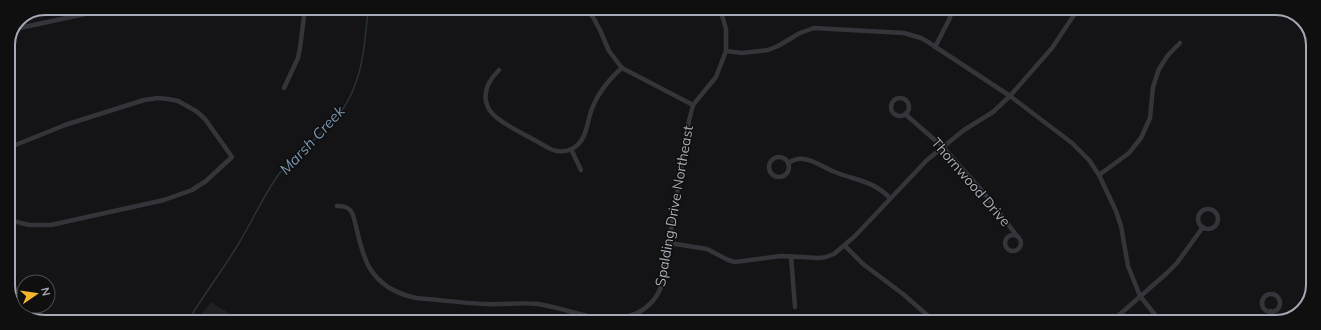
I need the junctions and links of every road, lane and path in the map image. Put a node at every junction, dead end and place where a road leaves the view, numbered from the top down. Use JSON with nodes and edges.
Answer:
{"nodes":[{"id":1,"x":81,"y":15,"type":"edge"},
{"id":2,"x":304,"y":15,"type":"edge"},
{"id":3,"x":591,"y":15,"type":"edge"},
{"id":4,"x":722,"y":15,"type":"edge"},
{"id":5,"x":951,"y":15,"type":"edge"},
{"id":6,"x":1073,"y":15,"type":"edge"},
{"id":7,"x":76,"y":16,"type":"joint"},
{"id":8,"x":20,"y":28,"type":"edge"},
{"id":9,"x":1180,"y":43,"type":"dead end"},
{"id":10,"x":935,"y":47,"type":"junction"},
{"id":11,"x":726,"y":51,"type":"junction"},
{"id":12,"x":622,"y":68,"type":"junction"},
{"id":13,"x":500,"y":70,"type":"dead end"},
{"id":14,"x":284,"y":88,"type":"dead end"},
{"id":15,"x":1010,"y":96,"type":"junction"},
{"id":16,"x":693,"y":106,"type":"junction"},
{"id":17,"x":905,"y":114,"type":"dead end"},
{"id":18,"x":15,"y":145,"type":"edge"},
{"id":19,"x":943,"y":147,"type":"junction"},
{"id":20,"x":571,"y":149,"type":"junction"},
{"id":21,"x":788,"y":163,"type":"junction"},
{"id":22,"x":582,"y":170,"type":"dead end"},
{"id":23,"x":1099,"y":175,"type":"junction"},
{"id":24,"x":890,"y":198,"type":"junction"},
{"id":25,"x":337,"y":206,"type":"dead end"},
{"id":26,"x":15,"y":220,"type":"edge"},
{"id":27,"x":1203,"y":228,"type":"junction"},
{"id":28,"x":1017,"y":236,"type":"dead end"},
{"id":29,"x":669,"y":243,"type":"junction"},
{"id":30,"x":845,"y":246,"type":"junction"},
{"id":31,"x":791,"y":256,"type":"junction"},
{"id":32,"x":1140,"y":296,"type":"junction"},
{"id":33,"x":795,"y":307,"type":"dead end"},
{"id":34,"x":1271,"y":311,"type":"dead end"},
{"id":35,"x":586,"y":315,"type":"edge"},
{"id":36,"x":632,"y":315,"type":"edge"},
{"id":37,"x":927,"y":315,"type":"edge"},
{"id":38,"x":1119,"y":315,"type":"edge"},
{"id":39,"x":1155,"y":315,"type":"edge"},
{"id":40,"x":1271,"y":315,"type":"edge"}],
"edges":[{"from":1,"to":7,"type":"street"},
{"from":2,"to":14,"type":"street"},
{"from":3,"to":12,"type":"street"},
{"from":4,"to":11,"type":"street","name":"Spalding Drive Northeast"},
{"from":5,"to":10,"type":"street"},
{"from":6,"to":15,"type":"street"},
{"from":7,"to":8,"type":"street"},
{"from":9,"to":23,"type":"street"},
{"from":10,"to":11,"type":"street"},
{"from":10,"to":15,"type":"street"},
{"from":11,"to":16,"type":"street","name":"Spalding Drive Northeast"},
{"from":12,"to":16,"type":"street"},
{"from":12,"to":20,"type":"street"},
{"from":13,"to":20,"type":"street"},
{"from":15,"to":19,"type":"street"},
{"from":15,"to":23,"type":"street"},
{"from":16,"to":29,"type":"street","name":"Spalding Drive Northeast"},
{"from":17,"to":19,"type":"street","name":"Thornwood Drive"},
{"from":18,"to":26,"type":"street"},
{"from":19,"to":24,"type":"street"},
{"from":19,"to":28,"type":"street","name":"Thornwood Drive"},
{"from":20,"to":22,"type":"street"},
{"from":21,"to":21,"type":"street"},
{"from":21,"to":24,"type":"street"},
{"from":23,"to":32,"type":"street"},
{"from":24,"to":30,"type":"street"},
{"from":25,"to":35,"type":"street","name":"Spalding Drive Northeast"},
{"from":27,"to":27,"type":"street"},
{"from":27,"to":32,"type":"street"},
{"from":29,"to":31,"type":"street"},
{"from":29,"to":36,"type":"street","name":"Spalding Drive Northeast"},
{"from":30,"to":31,"type":"street"},
{"from":30,"to":37,"type":"street"},
{"from":31,"to":33,"type":"street"},
{"from":32,"to":38,"type":"street"},
{"from":32,"to":39,"type":"street"},
{"from":34,"to":40,"type":"street"}]}
